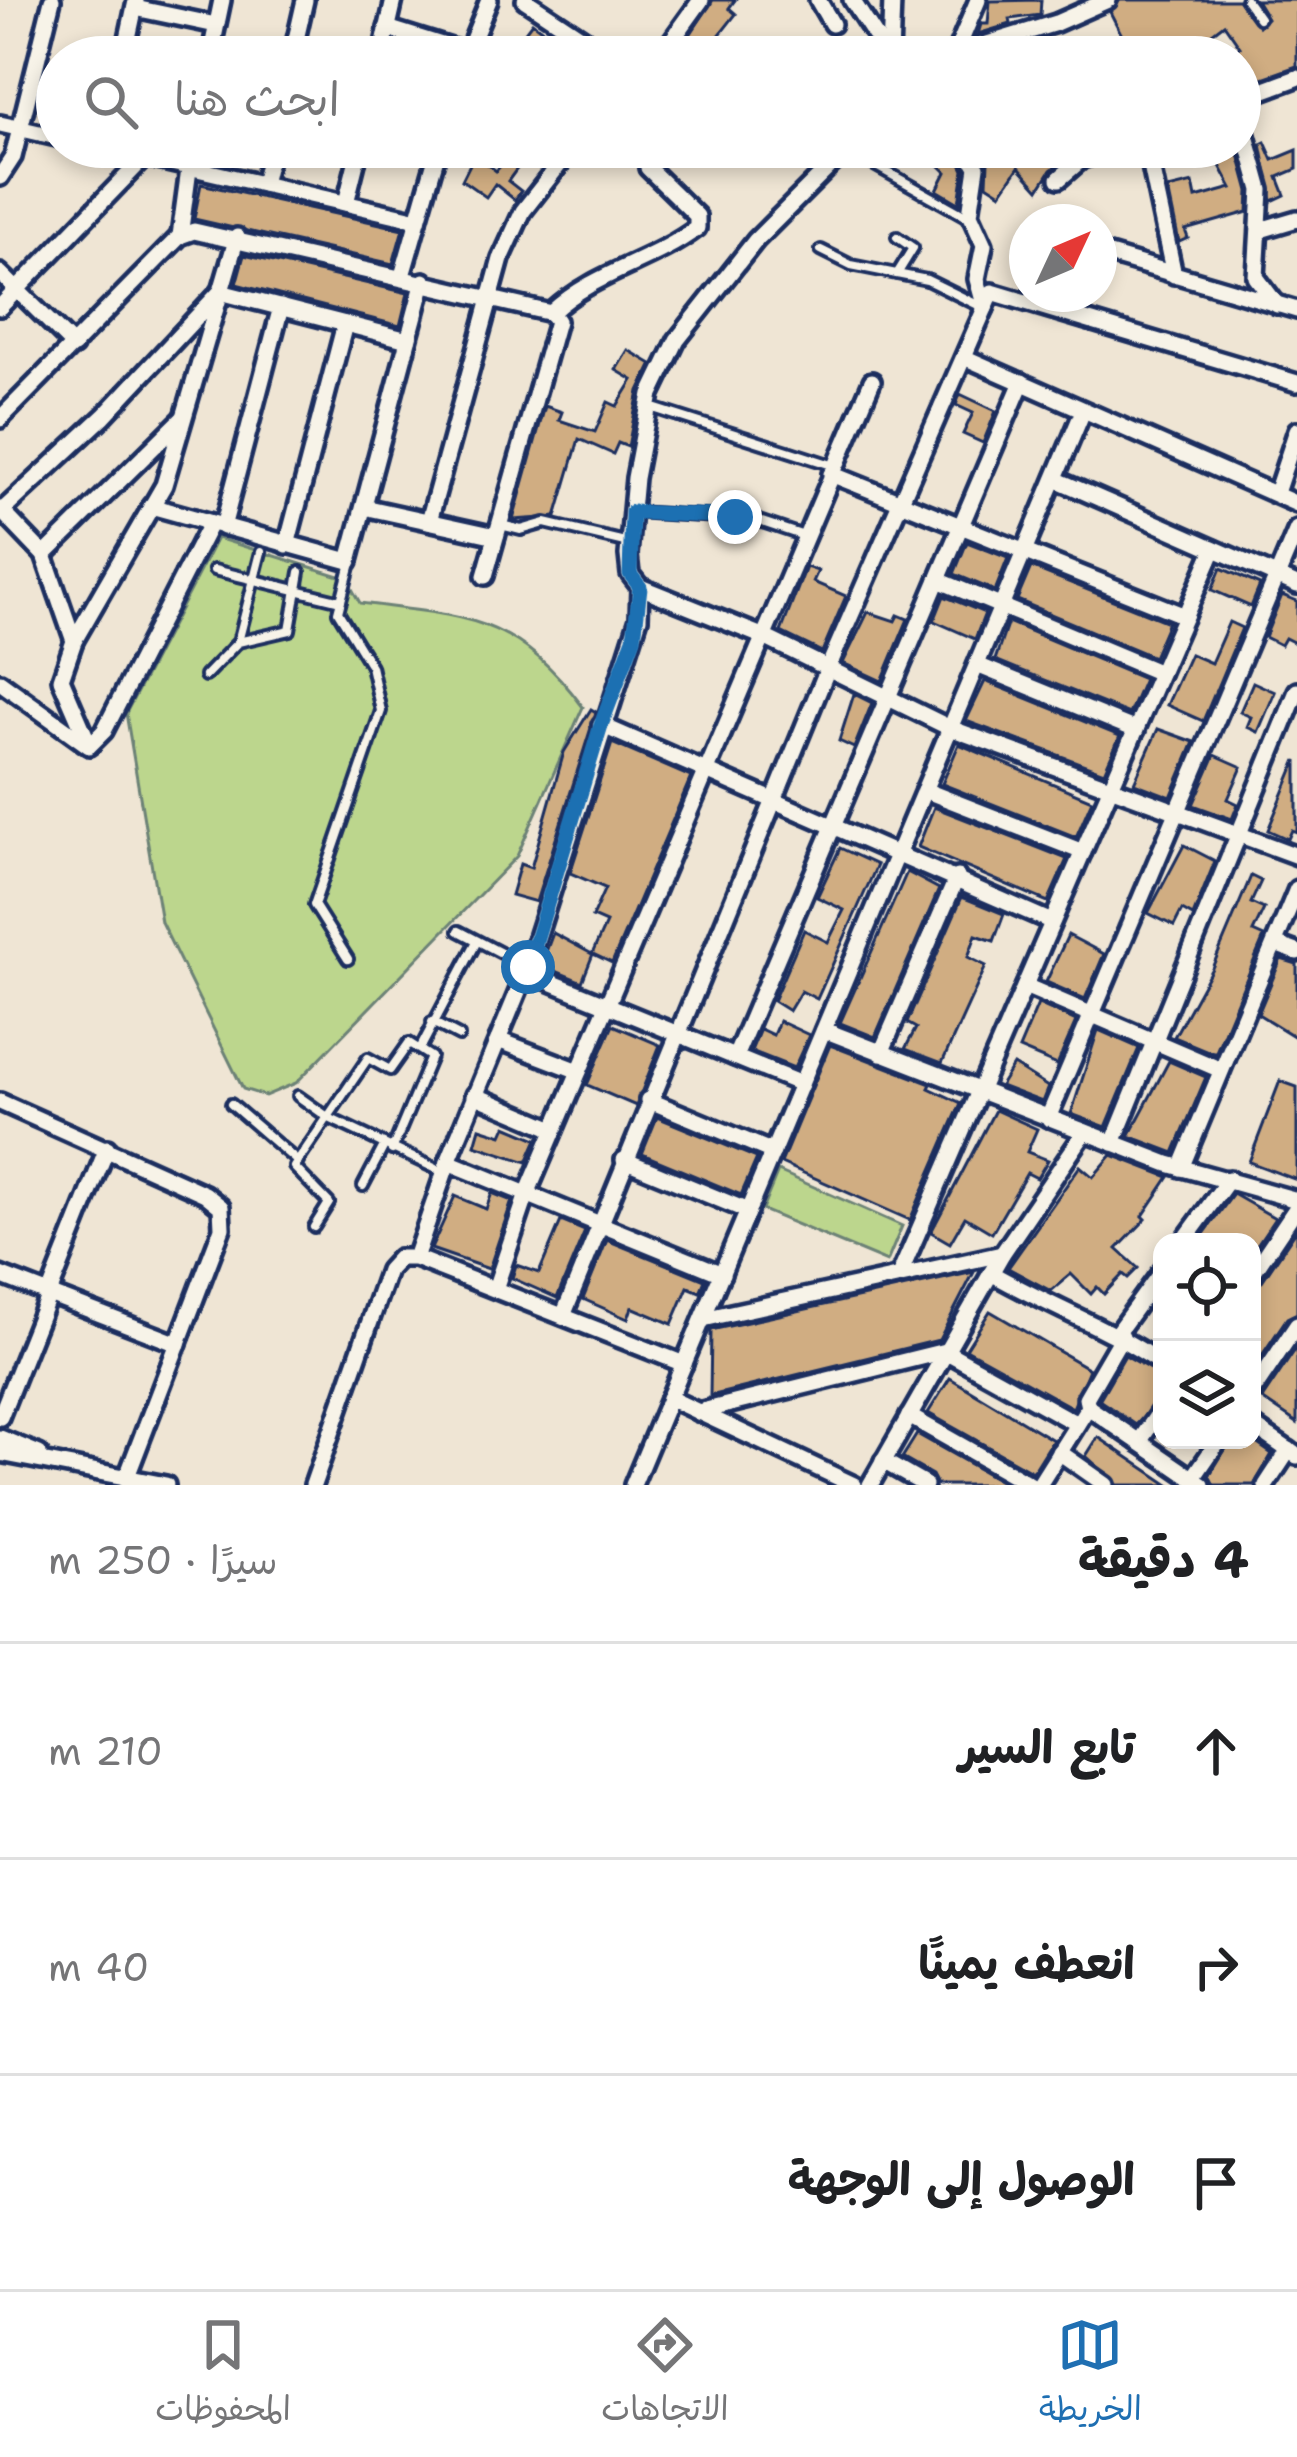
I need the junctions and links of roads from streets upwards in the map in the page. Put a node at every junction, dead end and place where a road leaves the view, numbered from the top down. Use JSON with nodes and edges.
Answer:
{"nodes":[{"id":1,"x":52,"y":0,"type":"edge"},
{"id":2,"x":222,"y":0,"type":"edge"},
{"id":3,"x":304,"y":0,"type":"edge"},
{"id":4,"x":394,"y":0,"type":"edge"},
{"id":5,"x":489,"y":0,"type":"edge"},
{"id":6,"x":525,"y":0,"type":"edge"},
{"id":7,"x":701,"y":0,"type":"edge"},
{"id":8,"x":818,"y":0,"type":"edge"},
{"id":9,"x":852,"y":0,"type":"edge"},
{"id":10,"x":892,"y":0,"type":"edge"},
{"id":11,"x":977,"y":0,"type":"edge"},
{"id":12,"x":1108,"y":0,"type":"edge"},
{"id":13,"x":136,"y":4,"type":"edge"},
{"id":14,"x":832,"y":24,"type":"dead end"},
{"id":15,"x":216,"y":25,"type":"junction"},
{"id":16,"x":387,"y":28,"type":"junction"},
{"id":17,"x":43,"y":36,"type":"edge"},
{"id":18,"x":129,"y":36,"type":"edge"},
{"id":19,"x":214,"y":36,"type":"edge"},
{"id":20,"x":297,"y":36,"type":"edge"},
{"id":21,"x":385,"y":36,"type":"edge"},
{"id":22,"x":410,"y":36,"type":"edge"},
{"id":23,"x":474,"y":36,"type":"edge"},
{"id":24,"x":579,"y":36,"type":"edge"},
{"id":25,"x":675,"y":36,"type":"edge"},
{"id":26,"x":876,"y":36,"type":"edge"},
{"id":27,"x":891,"y":36,"type":"edge"},
{"id":28,"x":964,"y":36,"type":"edge"},
{"id":29,"x":1016,"y":36,"type":"edge"},
{"id":30,"x":36,"y":64,"type":"edge"},
{"id":31,"x":1295,"y":84,"type":"edge"},
{"id":32,"x":1261,"y":93,"type":"edge"},
{"id":33,"x":0,"y":124,"type":"edge"},
{"id":34,"x":20,"y":128,"type":"junction"},
{"id":35,"x":36,"y":132,"type":"edge"},
{"id":36,"x":134,"y":168,"type":"edge"},
{"id":37,"x":188,"y":168,"type":"edge"},
{"id":38,"x":192,"y":168,"type":"edge"},
{"id":39,"x":267,"y":168,"type":"edge"},
{"id":40,"x":355,"y":168,"type":"edge"},
{"id":41,"x":433,"y":168,"type":"edge"},
{"id":42,"x":557,"y":168,"type":"edge"},
{"id":43,"x":648,"y":168,"type":"dead end"},
{"id":44,"x":837,"y":168,"type":"edge"},
{"id":45,"x":977,"y":168,"type":"edge"},
{"id":46,"x":1072,"y":168,"type":"edge"},
{"id":47,"x":1151,"y":168,"type":"edge"},
{"id":48,"x":1256,"y":168,"type":"edge"},
{"id":49,"x":0,"y":178,"type":"edge"},
{"id":50,"x":1059,"y":179,"type":"dead end"},
{"id":51,"x":263,"y":184,"type":"junction"},
{"id":52,"x":346,"y":203,"type":"junction"},
{"id":53,"x":1297,"y":219,"type":"edge"},
{"id":54,"x":418,"y":220,"type":"junction"},
{"id":55,"x":1259,"y":230,"type":"junction"},
{"id":56,"x":180,"y":236,"type":"junction"},
{"id":57,"x":237,"y":237,"type":"junction"},
{"id":58,"x":1117,"y":258,"type":"edge"},
{"id":59,"x":0,"y":273,"type":"edge"},
{"id":60,"x":1174,"y":275,"type":"junction"},
{"id":61,"x":402,"y":276,"type":"junction"},
{"id":62,"x":424,"y":281,"type":"junction"},
{"id":63,"x":17,"y":289,"type":"junction"},
{"id":64,"x":220,"y":292,"type":"junction"},
{"id":65,"x":490,"y":298,"type":"junction"},
{"id":66,"x":1277,"y":305,"type":"junction"},
{"id":67,"x":0,"y":307,"type":"edge"},
{"id":68,"x":281,"y":307,"type":"junction"},
{"id":69,"x":986,"y":308,"type":"junction"},
{"id":70,"x":1297,"y":310,"type":"edge"},
{"id":71,"x":551,"y":313,"type":"junction"},
{"id":72,"x":345,"y":323,"type":"junction"},
{"id":73,"x":408,"y":340,"type":"junction"},
{"id":74,"x":74,"y":346,"type":"junction"},
{"id":75,"x":966,"y":358,"type":"junction"},
{"id":76,"x":872,"y":381,"type":"dead end"},
{"id":77,"x":1022,"y":382,"type":"junction"},
{"id":78,"x":1297,"y":383,"type":"edge"},
{"id":79,"x":1083,"y":411,"type":"junction"},
{"id":80,"x":184,"y":418,"type":"junction"},
{"id":81,"x":0,"y":419,"type":"edge"},
{"id":82,"x":1297,"y":430,"type":"edge"},
{"id":83,"x":833,"y":470,"type":"junction"},
{"id":84,"x":1055,"y":478,"type":"junction"},
{"id":85,"x":1276,"y":493,"type":"junction"},
{"id":86,"x":903,"y":503,"type":"junction"},
{"id":87,"x":1297,"y":504,"type":"edge"},
{"id":88,"x":151,"y":506,"type":"junction"},
{"id":89,"x":364,"y":507,"type":"junction"},
{"id":90,"x":1,"y":510,"type":"edge"},
{"id":91,"x":429,"y":521,"type":"junction"},
{"id":92,"x":217,"y":526,"type":"junction"},
{"id":93,"x":961,"y":526,"type":"junction"},
{"id":94,"x":1297,"y":530,"type":"edge"},
{"id":95,"x":498,"y":531,"type":"junction"},
{"id":96,"x":287,"y":544,"type":"junction"},
{"id":97,"x":1214,"y":549,"type":"junction"},
{"id":98,"x":1024,"y":552,"type":"junction"},
{"id":99,"x":44,"y":555,"type":"junction"},
{"id":100,"x":484,"y":576,"type":"dead end"},
{"id":101,"x":1277,"y":576,"type":"junction"},
{"id":102,"x":938,"y":580,"type":"junction"},
{"id":103,"x":1297,"y":585,"type":"edge"},
{"id":104,"x":640,"y":587,"type":"junction"},
{"id":105,"x":1002,"y":607,"type":"junction"},
{"id":106,"x":1185,"y":616,"type":"junction"},
{"id":107,"x":762,"y":636,"type":"junction"},
{"id":108,"x":74,"y":641,"type":"junction"},
{"id":109,"x":977,"y":664,"type":"junction"},
{"id":110,"x":828,"y":668,"type":"junction"},
{"id":111,"x":1160,"y":673,"type":"junction"},
{"id":112,"x":0,"y":682,"type":"edge"},
{"id":113,"x":1297,"y":691,"type":"edge"},
{"id":114,"x":887,"y":699,"type":"junction"},
{"id":115,"x":601,"y":725,"type":"junction"},
{"id":116,"x":950,"y":728,"type":"junction"},
{"id":117,"x":1136,"y":730,"type":"junction"},
{"id":118,"x":89,"y":746,"type":"junction"},
{"id":119,"x":706,"y":769,"type":"junction"},
{"id":120,"x":1110,"y":788,"type":"junction"},
{"id":121,"x":924,"y":790,"type":"junction"},
{"id":122,"x":774,"y":799,"type":"junction"},
{"id":123,"x":1178,"y":812,"type":"junction"},
{"id":124,"x":834,"y":825,"type":"junction"},
{"id":125,"x":1239,"y":834,"type":"junction"},
{"id":126,"x":898,"y":852,"type":"junction"},
{"id":127,"x":1083,"y":852,"type":"junction"},
{"id":128,"x":1297,"y":856,"type":"edge"},
{"id":129,"x":956,"y":877,"type":"junction"},
{"id":130,"x":1297,"y":889,"type":"edge"},
{"id":131,"x":1052,"y":922,"type":"junction"},
{"id":132,"x":1275,"y":944,"type":"junction"},
{"id":133,"x":1297,"y":952,"type":"edge"},
{"id":134,"x":527,"y":969,"type":"junction"},
{"id":135,"x":1025,"y":986,"type":"junction"},
{"id":136,"x":607,"y":1005,"type":"junction"},
{"id":137,"x":1092,"y":1014,"type":"junction"},
{"id":138,"x":824,"y":1030,"type":"junction"},
{"id":139,"x":676,"y":1033,"type":"junction"},
{"id":140,"x":498,"y":1040,"type":"junction"},
{"id":141,"x":1155,"y":1041,"type":"junction"},
{"id":142,"x":881,"y":1053,"type":"junction"},
{"id":143,"x":735,"y":1057,"type":"junction"},
{"id":144,"x":1222,"y":1070,"type":"junction"},
{"id":145,"x":579,"y":1071,"type":"junction"},
{"id":146,"x":801,"y":1084,"type":"junction"},
{"id":147,"x":979,"y":1091,"type":"junction"},
{"id":148,"x":474,"y":1095,"type":"junction"},
{"id":149,"x":648,"y":1100,"type":"junction"},
{"id":150,"x":0,"y":1102,"type":"edge"},
{"id":151,"x":1048,"y":1118,"type":"junction"},
{"id":152,"x":554,"y":1129,"type":"junction"},
{"id":153,"x":1085,"y":1132,"type":"junction"},
{"id":154,"x":1113,"y":1143,"type":"junction"},
{"id":155,"x":107,"y":1148,"type":"junction"},
{"id":156,"x":772,"y":1152,"type":"junction"},
{"id":157,"x":624,"y":1160,"type":"junction"},
{"id":158,"x":446,"y":1167,"type":"junction"},
{"id":159,"x":1180,"y":1168,"type":"junction"},
{"id":160,"x":1229,"y":1179,"type":"junction"},
{"id":161,"x":526,"y":1194,"type":"junction"},
{"id":162,"x":1297,"y":1203,"type":"edge"},
{"id":163,"x":748,"y":1211,"type":"junction"},
{"id":164,"x":598,"y":1223,"type":"junction"},
{"id":165,"x":1190,"y":1233,"type":"edge"},
{"id":166,"x":1002,"y":1254,"type":"junction"},
{"id":167,"x":415,"y":1258,"type":"junction"},
{"id":168,"x":1261,"y":1260,"type":"edge"},
{"id":169,"x":991,"y":1273,"type":"junction"},
{"id":170,"x":722,"y":1274,"type":"junction"},
{"id":171,"x":0,"y":1275,"type":"edge"},
{"id":172,"x":899,"y":1276,"type":"junction"},
{"id":173,"x":1153,"y":1283,"type":"edge"},
{"id":174,"x":495,"y":1289,"type":"junction"},
{"id":175,"x":49,"y":1295,"type":"junction"},
{"id":176,"x":562,"y":1316,"type":"junction"},
{"id":177,"x":703,"y":1319,"type":"junction"},
{"id":178,"x":1297,"y":1325,"type":"edge"},
{"id":179,"x":1119,"y":1334,"type":"junction"},
{"id":180,"x":178,"y":1344,"type":"junction"},
{"id":181,"x":945,"y":1351,"type":"junction"},
{"id":182,"x":1153,"y":1358,"type":"edge"},
{"id":183,"x":684,"y":1364,"type":"junction"},
{"id":184,"x":1261,"y":1379,"type":"edge"},
{"id":185,"x":669,"y":1398,"type":"junction"},
{"id":186,"x":1088,"y":1407,"type":"junction"},
{"id":187,"x":698,"y":1412,"type":"junction"},
{"id":188,"x":909,"y":1416,"type":"junction"},
{"id":189,"x":0,"y":1417,"type":"edge"},
{"id":190,"x":1153,"y":1421,"type":"edge"},
{"id":191,"x":1077,"y":1424,"type":"junction"},
{"id":192,"x":1261,"y":1431,"type":"edge"},
{"id":193,"x":0,"y":1438,"type":"edge"},
{"id":194,"x":1139,"y":1442,"type":"junction"},
{"id":195,"x":1215,"y":1449,"type":"edge"},
{"id":196,"x":1294,"y":1451,"type":"edge"},
{"id":197,"x":1059,"y":1452,"type":"junction"},
{"id":198,"x":0,"y":1453,"type":"edge"},
{"id":199,"x":883,"y":1461,"type":"junction"},
{"id":200,"x":81,"y":1470,"type":"junction"},
{"id":201,"x":126,"y":1479,"type":"junction"},
{"id":202,"x":1197,"y":1482,"type":"edge"},
{"id":203,"x":1040,"y":1484,"type":"edge"},
{"id":204,"x":166,"y":1485,"type":"edge"},
{"id":205,"x":313,"y":1485,"type":"edge"},
{"id":206,"x":633,"y":1485,"type":"edge"},
{"id":207,"x":854,"y":1485,"type":"edge"},
{"id":208,"x":870,"y":1485,"type":"edge"},
{"id":209,"x":925,"y":1485,"type":"edge"},
{"id":210,"x":1106,"y":1485,"type":"edge"},
{"id":211,"x":1265,"y":1485,"type":"edge"}],
"edges":[{"from":1,"to":17,"type":"street"},
{"from":2,"to":15,"type":"street"},
{"from":3,"to":20,"type":"street"},
{"from":4,"to":16,"type":"street"},
{"from":5,"to":23,"type":"street"},
{"from":6,"to":24,"type":"street"},
{"from":7,"to":25,"type":"street"},
{"from":8,"to":14,"type":"street"},
{"from":9,"to":26,"type":"street"},
{"from":10,"to":27,"type":"street"},
{"from":11,"to":28,"type":"street"},
{"from":12,"to":29,"type":"street"},
{"from":13,"to":15,"type":"street"},
{"from":13,"to":18,"type":"street"},
{"from":15,"to":19,"type":"street"},
{"from":16,"to":21,"type":"street"},
{"from":16,"to":22,"type":"street"},
{"from":30,"to":34,"type":"street"},
{"from":31,"to":32,"type":"street"},
{"from":33,"to":34,"type":"street"},
{"from":34,"to":35,"type":"street"},
{"from":34,"to":49,"type":"street"},
{"from":36,"to":63,"type":"street"},
{"from":37,"to":56,"type":"street"},
{"from":38,"to":51,"type":"street"},
{"from":39,"to":51,"type":"street"},
{"from":40,"to":52,"type":"street"},
{"from":41,"to":54,"type":"street"},
{"from":42,"to":65,"type":"street"},
{"from":43,"to":71,"type":"street"},
{"from":44,"to":104,"type":"street"},
{"from":45,"to":69,"type":"street"},
{"from":46,"to":50,"type":"street"},
{"from":47,"to":60,"type":"street"},
{"from":48,"to":55,"type":"street"},
{"from":51,"to":52,"type":"street"},
{"from":52,"to":54,"type":"street"},
{"from":53,"to":55,"type":"street"},
{"from":54,"to":61,"type":"street"},
{"from":55,"to":66,"type":"street"},
{"from":56,"to":57,"type":"street"},
{"from":56,"to":74,"type":"street"},
{"from":57,"to":61,"type":"street"},
{"from":57,"to":64,"type":"street"},
{"from":58,"to":60,"type":"street"},
{"from":59,"to":63,"type":"street"},
{"from":60,"to":66,"type":"street"},
{"from":61,"to":62,"type":"street"},
{"from":62,"to":65,"type":"street"},
{"from":62,"to":73,"type":"street"},
{"from":63,"to":67,"type":"street"},
{"from":63,"to":74,"type":"street"},
{"from":64,"to":68,"type":"street"},
{"from":64,"to":80,"type":"street"},
{"from":64,"to":90,"type":"street"},
{"from":65,"to":71,"type":"street"},
{"from":65,"to":91,"type":"street"},
{"from":66,"to":70,"type":"street"},
{"from":68,"to":72,"type":"street"},
{"from":68,"to":92,"type":"street"},
{"from":69,"to":75,"type":"street"},
{"from":69,"to":78,"type":"street"},
{"from":71,"to":95,"type":"street"},
{"from":72,"to":73,"type":"street"},
{"from":72,"to":96,"type":"street"},
{"from":73,"to":89,"type":"street"},
{"from":74,"to":81,"type":"street"},
{"from":75,"to":77,"type":"street"},
{"from":75,"to":86,"type":"street"},
{"from":76,"to":83,"type":"street"},
{"from":77,"to":79,"type":"street"},
{"from":77,"to":93,"type":"street"},
{"from":79,"to":84,"type":"street"},
{"from":79,"to":85,"type":"street"},
{"from":80,"to":88,"type":"street"},
{"from":80,"to":99,"type":"street"},
{"from":82,"to":85,"type":"street"},
{"from":83,"to":86,"type":"street"},
{"from":83,"to":107,"type":"street"},
{"from":84,"to":97,"type":"street"},
{"from":84,"to":98,"type":"street"},
{"from":85,"to":87,"type":"street"},
{"from":86,"to":93,"type":"street"},
{"from":86,"to":110,"type":"street"},
{"from":88,"to":92,"type":"street"},
{"from":88,"to":108,"type":"street"},
{"from":89,"to":91,"type":"street"},
{"from":89,"to":96,"type":"street"},
{"from":90,"to":99,"type":"street"},
{"from":91,"to":95,"type":"street"},
{"from":92,"to":96,"type":"street"},
{"from":92,"to":118,"type":"street"},
{"from":93,"to":98,"type":"street"},
{"from":93,"to":102,"type":"street"},
{"from":94,"to":101,"type":"street"},
{"from":95,"to":100,"type":"street"},
{"from":97,"to":101,"type":"street"},
{"from":97,"to":106,"type":"street"},
{"from":98,"to":105,"type":"street"},
{"from":98,"to":106,"type":"street"},
{"from":99,"to":108,"type":"street"},
{"from":101,"to":103,"type":"street"},
{"from":101,"to":123,"type":"street"},
{"from":102,"to":105,"type":"street"},
{"from":102,"to":114,"type":"street"},
{"from":104,"to":107,"type":"street"},
{"from":104,"to":115,"type":"street"},
{"from":105,"to":109,"type":"street"},
{"from":105,"to":111,"type":"street"},
{"from":106,"to":111,"type":"street"},
{"from":107,"to":110,"type":"street"},
{"from":107,"to":119,"type":"street"},
{"from":108,"to":118,"type":"street"},
{"from":109,"to":116,"type":"street"},
{"from":109,"to":117,"type":"street"},
{"from":110,"to":114,"type":"street"},
{"from":110,"to":122,"type":"street"},
{"from":111,"to":117,"type":"street"},
{"from":112,"to":118,"type":"street"},
{"from":113,"to":125,"type":"street"},
{"from":114,"to":116,"type":"street"},
{"from":114,"to":124,"type":"street"},
{"from":115,"to":119,"type":"street"},
{"from":115,"to":134,"type":"street"},
{"from":116,"to":120,"type":"street"},
{"from":116,"to":121,"type":"street"},
{"from":117,"to":120,"type":"street"},
{"from":119,"to":122,"type":"street"},
{"from":119,"to":136,"type":"street"},
{"from":120,"to":123,"type":"street"},
{"from":120,"to":127,"type":"street"},
{"from":121,"to":126,"type":"street"},
{"from":121,"to":127,"type":"street"},
{"from":122,"to":124,"type":"street"},
{"from":122,"to":139,"type":"street"},
{"from":123,"to":125,"type":"street"},
{"from":123,"to":137,"type":"street"},
{"from":124,"to":126,"type":"street"},
{"from":124,"to":143,"type":"street"},
{"from":125,"to":128,"type":"street"},
{"from":125,"to":141,"type":"street"},
{"from":126,"to":129,"type":"street"},
{"from":126,"to":138,"type":"street"},
{"from":127,"to":131,"type":"street"},
{"from":129,"to":131,"type":"street"},
{"from":129,"to":142,"type":"street"},
{"from":130,"to":132,"type":"street"},
{"from":131,"to":135,"type":"street"},
{"from":132,"to":133,"type":"street"},
{"from":132,"to":144,"type":"street"},
{"from":134,"to":136,"type":"street"},
{"from":134,"to":140,"type":"street"},
{"from":135,"to":137,"type":"street"},
{"from":135,"to":147,"type":"street"},
{"from":136,"to":139,"type":"street"},
{"from":136,"to":145,"type":"street"},
{"from":137,"to":141,"type":"street"},
{"from":137,"to":151,"type":"street"},
{"from":138,"to":142,"type":"street"},
{"from":138,"to":146,"type":"street"},
{"from":139,"to":143,"type":"street"},
{"from":139,"to":149,"type":"street"},
{"from":140,"to":145,"type":"street"},
{"from":140,"to":148,"type":"street"},
{"from":141,"to":144,"type":"street"},
{"from":141,"to":154,"type":"street"},
{"from":142,"to":147,"type":"street"},
{"from":143,"to":146,"type":"street"},
{"from":144,"to":159,"type":"street"},
{"from":145,"to":152,"type":"street"},
{"from":146,"to":156,"type":"street"},
{"from":147,"to":151,"type":"street"},
{"from":147,"to":172,"type":"street"},
{"from":148,"to":152,"type":"street"},
{"from":148,"to":158,"type":"street"},
{"from":149,"to":156,"type":"street"},
{"from":149,"to":157,"type":"street"},
{"from":150,"to":155,"type":"street"},
{"from":151,"to":153,"type":"street"},
{"from":152,"to":161,"type":"street"},
{"from":153,"to":154,"type":"street"},
{"from":153,"to":166,"type":"street"},
{"from":154,"to":159,"type":"street"},
{"from":155,"to":175,"type":"street"},
{"from":155,"to":180,"type":"street"},
{"from":156,"to":163,"type":"street"},
{"from":157,"to":163,"type":"street"},
{"from":157,"to":164,"type":"street"},
{"from":158,"to":161,"type":"street"},
{"from":158,"to":167,"type":"street"},
{"from":159,"to":160,"type":"street"},
{"from":160,"to":162,"type":"street"},
{"from":160,"to":165,"type":"street"},
{"from":161,"to":164,"type":"street"},
{"from":161,"to":174,"type":"street"},
{"from":162,"to":168,"type":"street"},
{"from":163,"to":170,"type":"street"},
{"from":164,"to":170,"type":"street"},
{"from":164,"to":176,"type":"street"},
{"from":166,"to":169,"type":"street"},
{"from":166,"to":172,"type":"street"},
{"from":167,"to":174,"type":"street"},
{"from":167,"to":205,"type":"street"},
{"from":169,"to":179,"type":"street"},
{"from":169,"to":181,"type":"street"},
{"from":170,"to":177,"type":"street"},
{"from":171,"to":175,"type":"street"},
{"from":172,"to":177,"type":"street"},
{"from":173,"to":179,"type":"street"},
{"from":174,"to":176,"type":"street"},
{"from":175,"to":180,"type":"street"},
{"from":175,"to":189,"type":"street"},
{"from":176,"to":183,"type":"street"},
{"from":177,"to":183,"type":"street"},
{"from":178,"to":184,"type":"street"},
{"from":179,"to":182,"type":"street"},
{"from":179,"to":186,"type":"street"},
{"from":180,"to":201,"type":"street"},
{"from":181,"to":187,"type":"street"},
{"from":181,"to":188,"type":"street"},
{"from":181,"to":191,"type":"street"},
{"from":183,"to":185,"type":"street"},
{"from":185,"to":187,"type":"street"},
{"from":185,"to":206,"type":"street"},
{"from":186,"to":191,"type":"street"},
{"from":186,"to":194,"type":"street"},
{"from":187,"to":207,"type":"street"},
{"from":188,"to":199,"type":"street"},
{"from":188,"to":203,"type":"street"},
{"from":190,"to":194,"type":"street"},
{"from":191,"to":197,"type":"street"},
{"from":192,"to":196,"type":"street"},
{"from":193,"to":200,"type":"street"},
{"from":194,"to":202,"type":"street"},
{"from":195,"to":202,"type":"street"},
{"from":196,"to":211,"type":"street"},
{"from":197,"to":203,"type":"street"},
{"from":197,"to":210,"type":"street"},
{"from":198,"to":200,"type":"street"},
{"from":199,"to":208,"type":"street"},
{"from":199,"to":209,"type":"street"},
{"from":200,"to":201,"type":"street"},
{"from":201,"to":204,"type":"street"}]}
